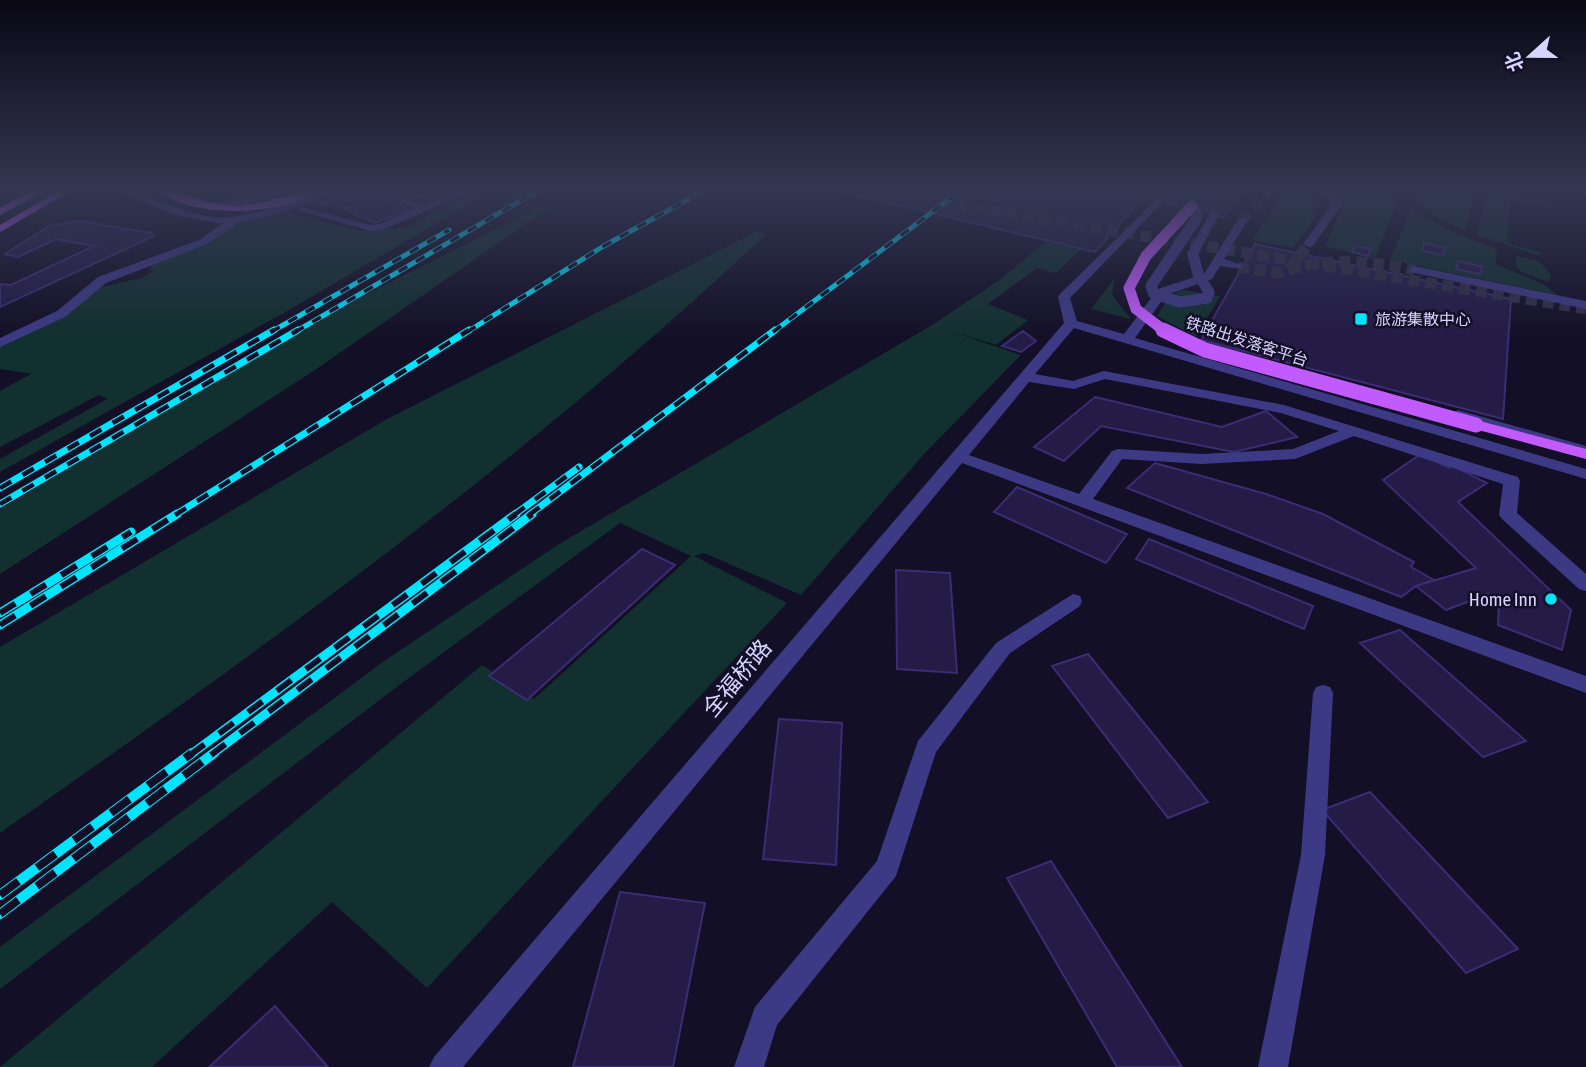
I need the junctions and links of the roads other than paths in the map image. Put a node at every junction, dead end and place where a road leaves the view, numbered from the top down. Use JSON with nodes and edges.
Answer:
{"nodes":[{"id":1,"x":205,"y":241,"type":"edge"},
{"id":2,"x":1119,"y":241,"type":"edge"},
{"id":3,"x":1162,"y":241,"type":"edge"},
{"id":4,"x":1182,"y":241,"type":"edge"},
{"id":5,"x":1200,"y":241,"type":"edge"},
{"id":6,"x":1230,"y":241,"type":"edge"},
{"id":7,"x":1311,"y":241,"type":"edge"},
{"id":8,"x":1309,"y":244,"type":"tunnel mouth"},
{"id":9,"x":1217,"y":261,"type":"junction"},
{"id":10,"x":1238,"y":267,"type":"tunnel mouth"},
{"id":11,"x":1414,"y":270,"type":"tunnel mouth"},
{"id":12,"x":1586,"y":305,"type":"edge"},
{"id":13,"x":1071,"y":323,"type":"junction"},
{"id":14,"x":1127,"y":339,"type":"junction"},
{"id":15,"x":0,"y":344,"type":"edge"},
{"id":16,"x":1025,"y":377,"type":"junction"},
{"id":17,"x":1341,"y":382,"type":"dead end"},
{"id":18,"x":1356,"y":430,"type":"junction"},
{"id":19,"x":1586,"y":453,"type":"edge"},
{"id":20,"x":957,"y":456,"type":"junction"},
{"id":21,"x":1586,"y":474,"type":"edge"},
{"id":22,"x":1083,"y":501,"type":"junction"},
{"id":23,"x":1586,"y":584,"type":"edge"},
{"id":24,"x":1073,"y":601,"type":"dead end"},
{"id":25,"x":1586,"y":685,"type":"edge"},
{"id":26,"x":1323,"y":693,"type":"dead end"},
{"id":27,"x":444,"y":1067,"type":"edge"},
{"id":28,"x":749,"y":1067,"type":"edge"},
{"id":29,"x":1273,"y":1067,"type":"edge"}],
"edges":[{"from":1,"to":15,"type":"street"},
{"from":2,"to":13,"type":"street"},
{"from":3,"to":19,"type":"main road","name":"铁路出发落客平台","bridge":true},
{"from":4,"to":5,"type":"street","bridge":true},
{"from":6,"to":9,"type":"street"},
{"from":7,"to":8,"type":"street"},
{"from":9,"to":10,"type":"street"},
{"from":9,"to":14,"type":"street"},
{"from":11,"to":12,"type":"street"},
{"from":13,"to":14,"type":"street"},
{"from":13,"to":16,"type":"street","name":"全福桥路"},
{"from":14,"to":21,"type":"street"},
{"from":16,"to":18,"type":"street"},
{"from":16,"to":20,"type":"street","name":"全福桥路"},
{"from":17,"to":19,"type":"street"},
{"from":18,"to":22,"type":"street"},
{"from":18,"to":23,"type":"street"},
{"from":20,"to":22,"type":"street"},
{"from":20,"to":27,"type":"street","name":"全福桥路"},
{"from":22,"to":25,"type":"street"},
{"from":24,"to":28,"type":"street"},
{"from":26,"to":29,"type":"street"}]}
